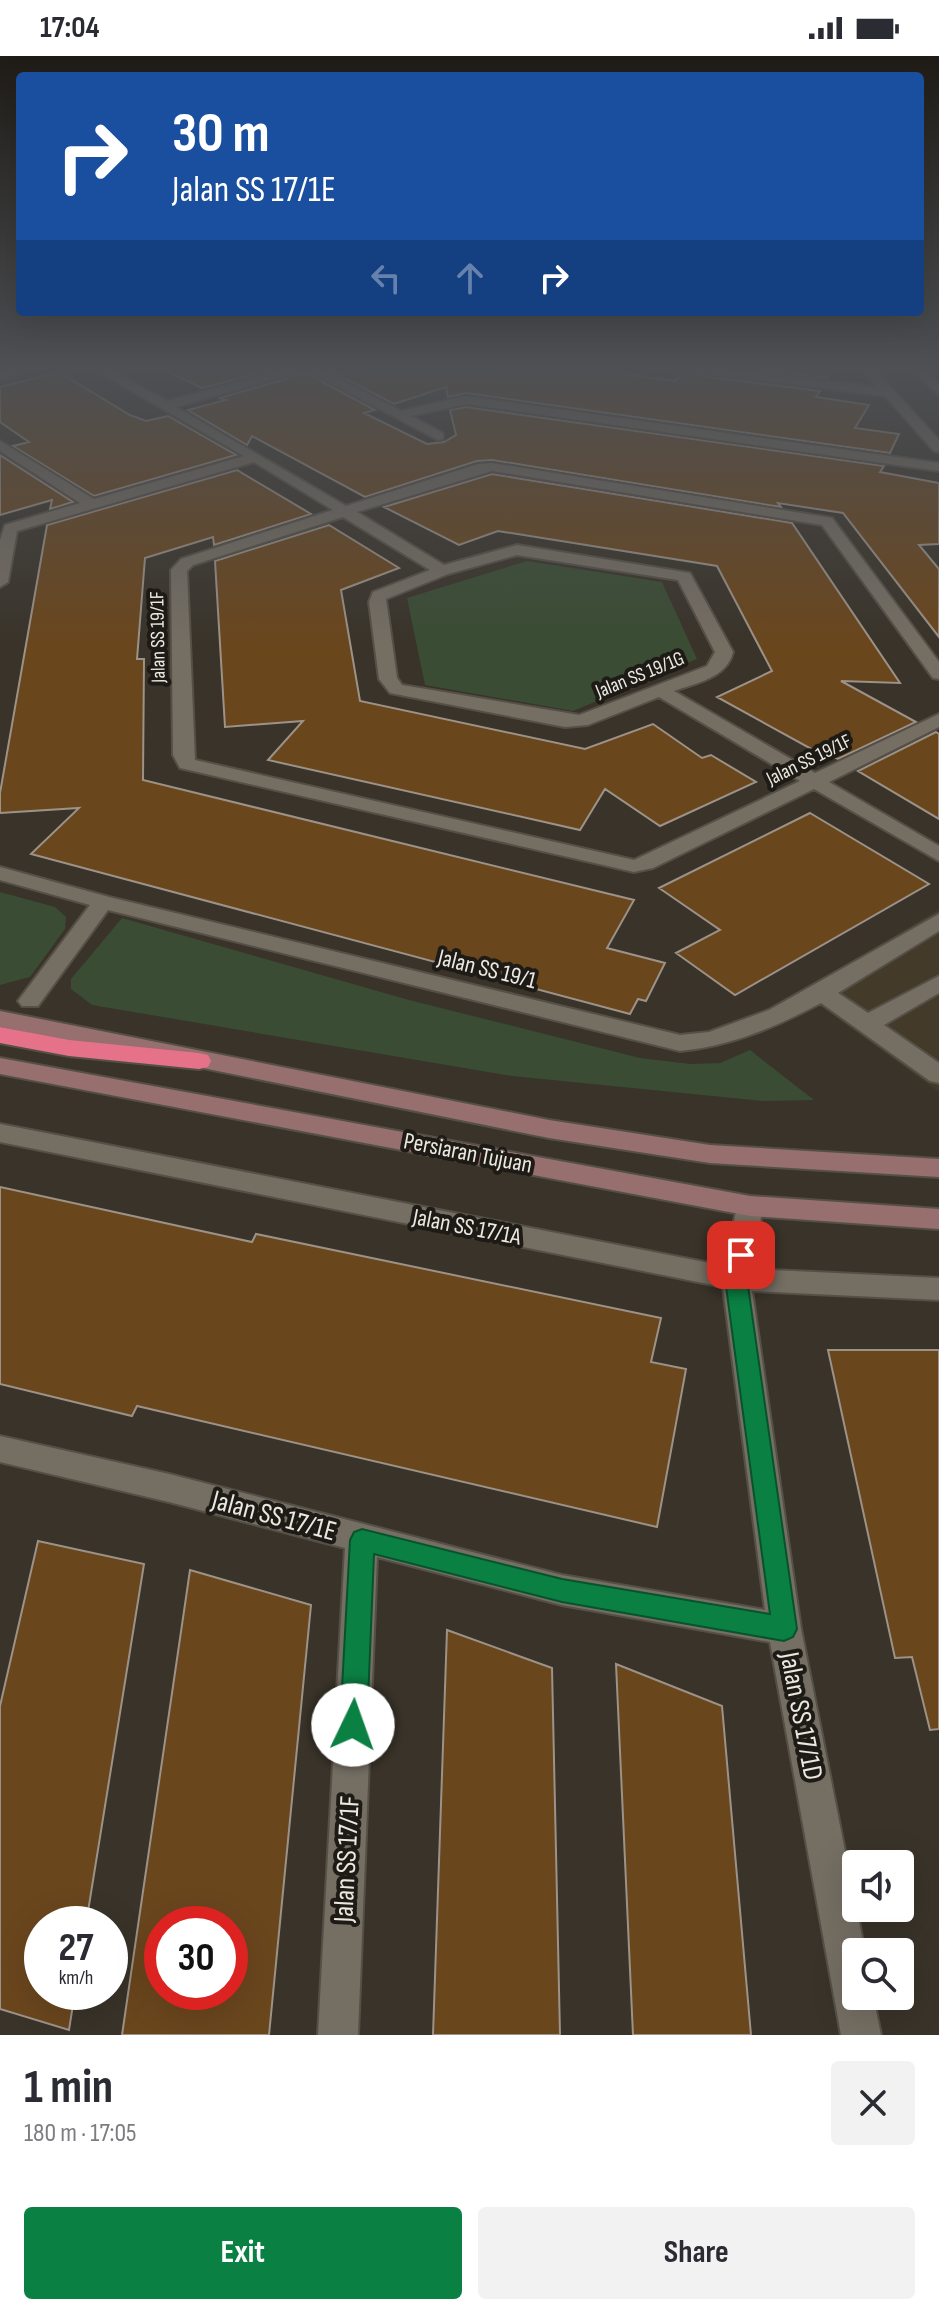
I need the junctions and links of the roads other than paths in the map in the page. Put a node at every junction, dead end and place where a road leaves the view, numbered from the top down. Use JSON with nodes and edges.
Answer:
{"nodes":[{"id":1,"x":24,"y":461,"type":"edge"},
{"id":2,"x":241,"y":461,"type":"edge"},
{"id":3,"x":263,"y":461,"type":"edge"},
{"id":4,"x":899,"y":461,"type":"edge"},
{"id":5,"x":939,"y":467,"type":"edge"},
{"id":6,"x":91,"y":504,"type":"junction"},
{"id":7,"x":343,"y":510,"type":"junction"},
{"id":8,"x":442,"y":571,"type":"junction"},
{"id":9,"x":0,"y":582,"type":"edge"},
{"id":10,"x":939,"y":674,"type":"edge"},
{"id":11,"x":661,"y":691,"type":"junction"},
{"id":12,"x":939,"y":720,"type":"edge"},
{"id":13,"x":813,"y":782,"type":"junction"},
{"id":14,"x":939,"y":855,"type":"edge"},
{"id":15,"x":0,"y":873,"type":"edge"},
{"id":16,"x":103,"y":902,"type":"junction"},
{"id":17,"x":939,"y":921,"type":"edge"},
{"id":18,"x":939,"y":983,"type":"edge"},
{"id":19,"x":821,"y":992,"type":"junction"},
{"id":20,"x":30,"y":1001,"type":"dead end"},
{"id":21,"x":0,"y":1019,"type":"edge"},
{"id":22,"x":867,"y":1024,"type":"junction"},
{"id":23,"x":0,"y":1035,"type":"edge"},
{"id":24,"x":199,"y":1061,"type":"junction"},
{"id":25,"x":0,"y":1066,"type":"edge"},
{"id":26,"x":939,"y":1075,"type":"edge"},
{"id":27,"x":0,"y":1133,"type":"edge"},
{"id":28,"x":939,"y":1168,"type":"edge"},
{"id":29,"x":750,"y":1206,"type":"junction"},
{"id":30,"x":939,"y":1219,"type":"edge"},
{"id":31,"x":736,"y":1279,"type":"junction"},
{"id":32,"x":939,"y":1289,"type":"edge"},
{"id":33,"x":0,"y":1449,"type":"edge"},
{"id":34,"x":362,"y":1540,"type":"junction"},
{"id":35,"x":784,"y":1629,"type":"junction"},
{"id":36,"x":338,"y":2035,"type":"edge"},
{"id":37,"x":861,"y":2035,"type":"edge"}],
"edges":[{"from":1,"to":6,"type":"street"},
{"from":2,"to":6,"type":"street"},
{"from":3,"to":7,"type":"street"},
{"from":4,"to":5,"type":"street"},
{"from":6,"to":9,"type":"street"},
{"from":7,"to":8,"type":"street"},
{"from":7,"to":10,"type":"street","name":"Jalan SS 19/1F"},
{"from":7,"to":13,"type":"street","name":"Jalan SS 19/1F"},
{"from":8,"to":11,"type":"street","name":"Jalan SS 19/1G"},
{"from":8,"to":11,"type":"street","name":"Jalan SS 19/1G"},
{"from":11,"to":13,"type":"street"},
{"from":12,"to":13,"type":"street","name":"Jalan SS 19/1F"},
{"from":13,"to":14,"type":"street"},
{"from":15,"to":16,"type":"street","name":"Jalan SS 19/1"},
{"from":16,"to":19,"type":"street","name":"Jalan SS 19/1"},
{"from":16,"to":20,"type":"street"},
{"from":17,"to":19,"type":"street","name":"Jalan SS 19/1"},
{"from":18,"to":22,"type":"street"},
{"from":19,"to":22,"type":"street"},
{"from":21,"to":24,"type":"main road","name":"Persiaran Tujuan"},
{"from":22,"to":26,"type":"street"},
{"from":23,"to":24,"type":"highway"},
{"from":24,"to":28,"type":"main road","name":"Persiaran Tujuan"},
{"from":25,"to":29,"type":"main road","name":"Persiaran Tujuan"},
{"from":27,"to":31,"type":"street","name":"Jalan SS 17/1A"},
{"from":29,"to":30,"type":"main road","name":"Persiaran Tujuan"},
{"from":29,"to":31,"type":"street","name":"Jalan SS 17/1D"},
{"from":31,"to":32,"type":"street","name":"Jalan SS 17/1A"},
{"from":31,"to":35,"type":"street","name":"Jalan SS 17/1D"},
{"from":33,"to":34,"type":"street","name":"Jalan SS 17/1E"},
{"from":34,"to":35,"type":"street","name":"Jalan SS 17/1E"},
{"from":34,"to":36,"type":"street","name":"Jalan SS 17/1F"},
{"from":35,"to":37,"type":"street","name":"Jalan SS 17/1D"}]}
